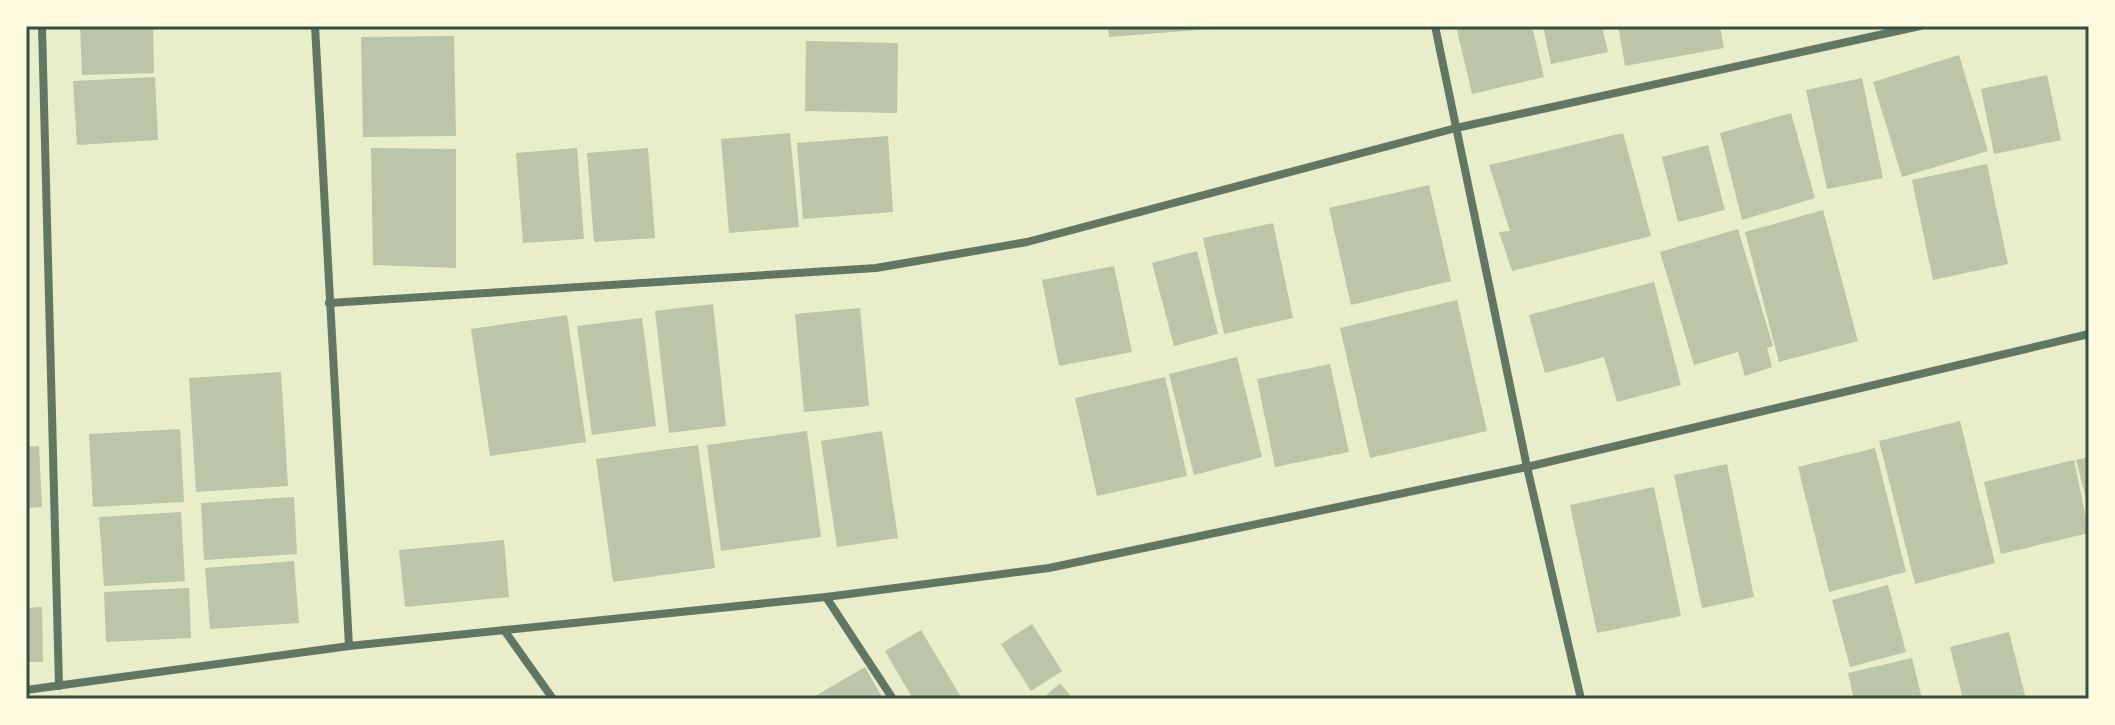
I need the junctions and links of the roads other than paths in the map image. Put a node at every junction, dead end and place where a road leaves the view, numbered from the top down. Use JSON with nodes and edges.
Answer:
{"nodes":[{"id":1,"x":315,"y":26,"type":"edge"},
{"id":2,"x":1435,"y":26,"type":"edge"},
{"id":3,"x":1920,"y":26,"type":"edge"},
{"id":4,"x":42,"y":27,"type":"edge"},
{"id":5,"x":1456,"y":128,"type":"junction"},
{"id":6,"x":329,"y":303,"type":"junction"},
{"id":7,"x":2089,"y":334,"type":"edge"},
{"id":8,"x":1527,"y":467,"type":"junction"},
{"id":9,"x":826,"y":597,"type":"junction"},
{"id":10,"x":504,"y":630,"type":"junction"},
{"id":11,"x":349,"y":646,"type":"junction"},
{"id":12,"x":59,"y":686,"type":"junction"},
{"id":13,"x":26,"y":690,"type":"edge"},
{"id":14,"x":553,"y":699,"type":"edge"},
{"id":15,"x":893,"y":699,"type":"edge"},
{"id":16,"x":1581,"y":699,"type":"edge"}],
"edges":[{"from":1,"to":6,"type":"street"},
{"from":2,"to":5,"type":"street"},
{"from":3,"to":5,"type":"street"},
{"from":4,"to":12,"type":"street"},
{"from":5,"to":6,"type":"street"},
{"from":5,"to":8,"type":"street"},
{"from":6,"to":11,"type":"street"},
{"from":7,"to":8,"type":"street"},
{"from":8,"to":9,"type":"street"},
{"from":8,"to":16,"type":"street"},
{"from":9,"to":10,"type":"street"},
{"from":9,"to":15,"type":"street"},
{"from":10,"to":11,"type":"street"},
{"from":10,"to":14,"type":"street"},
{"from":11,"to":12,"type":"street"},
{"from":12,"to":13,"type":"street"}]}
